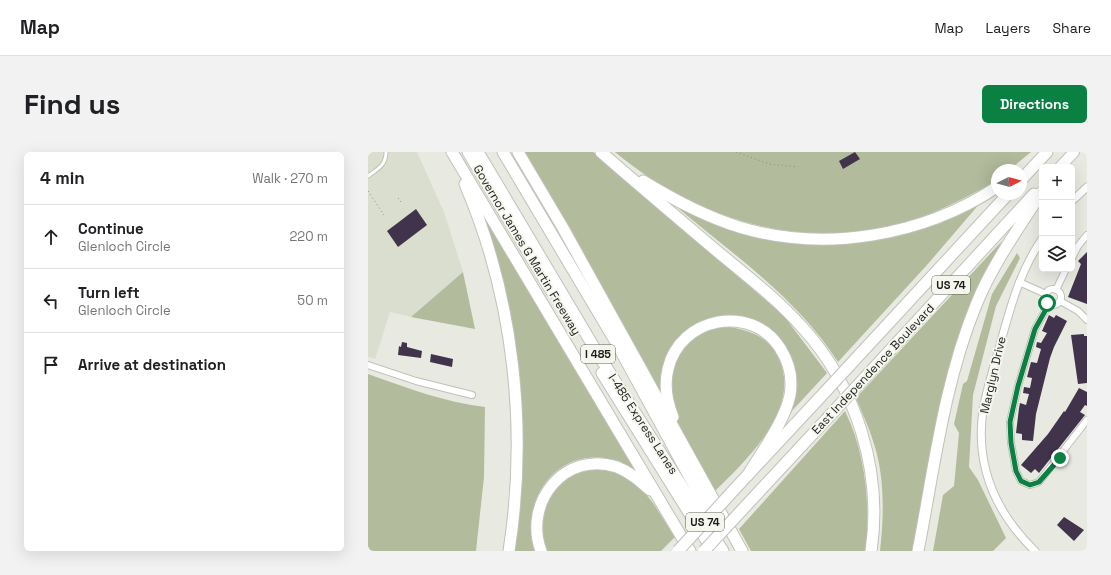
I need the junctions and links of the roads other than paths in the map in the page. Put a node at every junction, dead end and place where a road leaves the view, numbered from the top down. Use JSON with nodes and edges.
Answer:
{"nodes":[{"id":1,"x":386,"y":152,"type":"edge"},
{"id":2,"x":452,"y":152,"type":"edge"},
{"id":3,"x":468,"y":152,"type":"edge"},
{"id":4,"x":478,"y":152,"type":"edge"},
{"id":5,"x":503,"y":152,"type":"edge"},
{"id":6,"x":518,"y":152,"type":"edge"},
{"id":7,"x":601,"y":152,"type":"edge"},
{"id":8,"x":1044,"y":152,"type":"edge"},
{"id":9,"x":1047,"y":152,"type":"edge"},
{"id":10,"x":1074,"y":152,"type":"edge"},
{"id":11,"x":610,"y":160,"type":"junction"},
{"id":12,"x":1063,"y":164,"type":"edge"},
{"id":13,"x":1027,"y":165,"type":"edge"},
{"id":14,"x":1027,"y":174,"type":"edge"},
{"id":15,"x":368,"y":176,"type":"edge"},
{"id":16,"x":1087,"y":187,"type":"edge"},
{"id":17,"x":1039,"y":189,"type":"edge"},
{"id":18,"x":991,"y":190,"type":"edge"},
{"id":19,"x":1039,"y":197,"type":"edge"},
{"id":20,"x":1002,"y":200,"type":"edge"},
{"id":21,"x":1073,"y":200,"type":"edge"},
{"id":22,"x":1087,"y":235,"type":"edge"},
{"id":23,"x":1039,"y":244,"type":"edge"},
{"id":24,"x":1075,"y":252,"type":"edge"},
{"id":25,"x":1065,"y":272,"type":"edge"},
{"id":26,"x":1019,"y":282,"type":"junction"},
{"id":27,"x":1056,"y":290,"type":"junction"},
{"id":28,"x":1046,"y":294,"type":"junction"},
{"id":29,"x":1060,"y":301,"type":"junction"},
{"id":30,"x":1049,"y":304,"type":"junction"},
{"id":31,"x":1087,"y":320,"type":"edge"},
{"id":32,"x":368,"y":365,"type":"edge"},
{"id":33,"x":472,"y":394,"type":"dead end"},
{"id":34,"x":1087,"y":420,"type":"edge"},
{"id":35,"x":684,"y":445,"type":"junction"},
{"id":36,"x":748,"y":475,"type":"junction"},
{"id":37,"x":663,"y":506,"type":"junction"},
{"id":38,"x":509,"y":551,"type":"edge"},
{"id":39,"x":541,"y":551,"type":"edge"},
{"id":40,"x":678,"y":551,"type":"edge"},
{"id":41,"x":690,"y":551,"type":"edge"},
{"id":42,"x":704,"y":551,"type":"edge"},
{"id":43,"x":713,"y":551,"type":"edge"},
{"id":44,"x":723,"y":551,"type":"edge"},
{"id":45,"x":732,"y":551,"type":"edge"},
{"id":46,"x":742,"y":551,"type":"edge"},
{"id":47,"x":871,"y":551,"type":"edge"},
{"id":48,"x":918,"y":551,"type":"edge"},
{"id":49,"x":1035,"y":551,"type":"edge"}],
"edges":[{"from":1,"to":15,"type":"lane"},
{"from":2,"to":37,"type":"highway"},
{"from":2,"to":38,"type":"highway"},
{"from":3,"to":43,"type":"highway","name":"Governor James G Martin Freeway","number":"I 485"},
{"from":4,"to":44,"type":"highway","name":"I-485 Express Lanes","number":"I 485"},
{"from":5,"to":45,"type":"highway","name":"I-485 Express Lanes","number":"I 485"},
{"from":6,"to":35,"type":"highway","number":"I 485"},
{"from":7,"to":11,"type":"highway"},
{"from":8,"to":13,"type":"highway"},
{"from":9,"to":14,"type":"highway"},
{"from":10,"to":12,"type":"highway"},
{"from":11,"to":18,"type":"highway"},
{"from":11,"to":47,"type":"highway"},
{"from":16,"to":21,"type":"street"},
{"from":17,"to":42,"type":"highway","name":"East Independence Boulevard","number":"US 74","bridge":true},
{"from":19,"to":48,"type":"highway"},
{"from":20,"to":36,"type":"highway","name":"East Independence Boulevard","number":"US 74","bridge":true},
{"from":22,"to":24,"type":"street"},
{"from":23,"to":26,"type":"street","name":"Marglyn Drive"},
{"from":25,"to":27,"type":"street"},
{"from":26,"to":28,"type":"street"},
{"from":26,"to":49,"type":"street","name":"Marglyn Drive"},
{"from":27,"to":28,"type":"street"},
{"from":27,"to":29,"type":"street"},
{"from":28,"to":30,"type":"street"},
{"from":29,"to":30,"type":"street"},
{"from":29,"to":31,"type":"street"},
{"from":30,"to":34,"type":"street"},
{"from":32,"to":33,"type":"street"},
{"from":35,"to":36,"type":"highway"},
{"from":35,"to":46,"type":"highway","number":"I 485"},
{"from":36,"to":40,"type":"highway","name":"East Independence Boulevard","number":"US 74","bridge":true},
{"from":37,"to":39,"type":"highway"},
{"from":37,"to":41,"type":"highway"}]}
